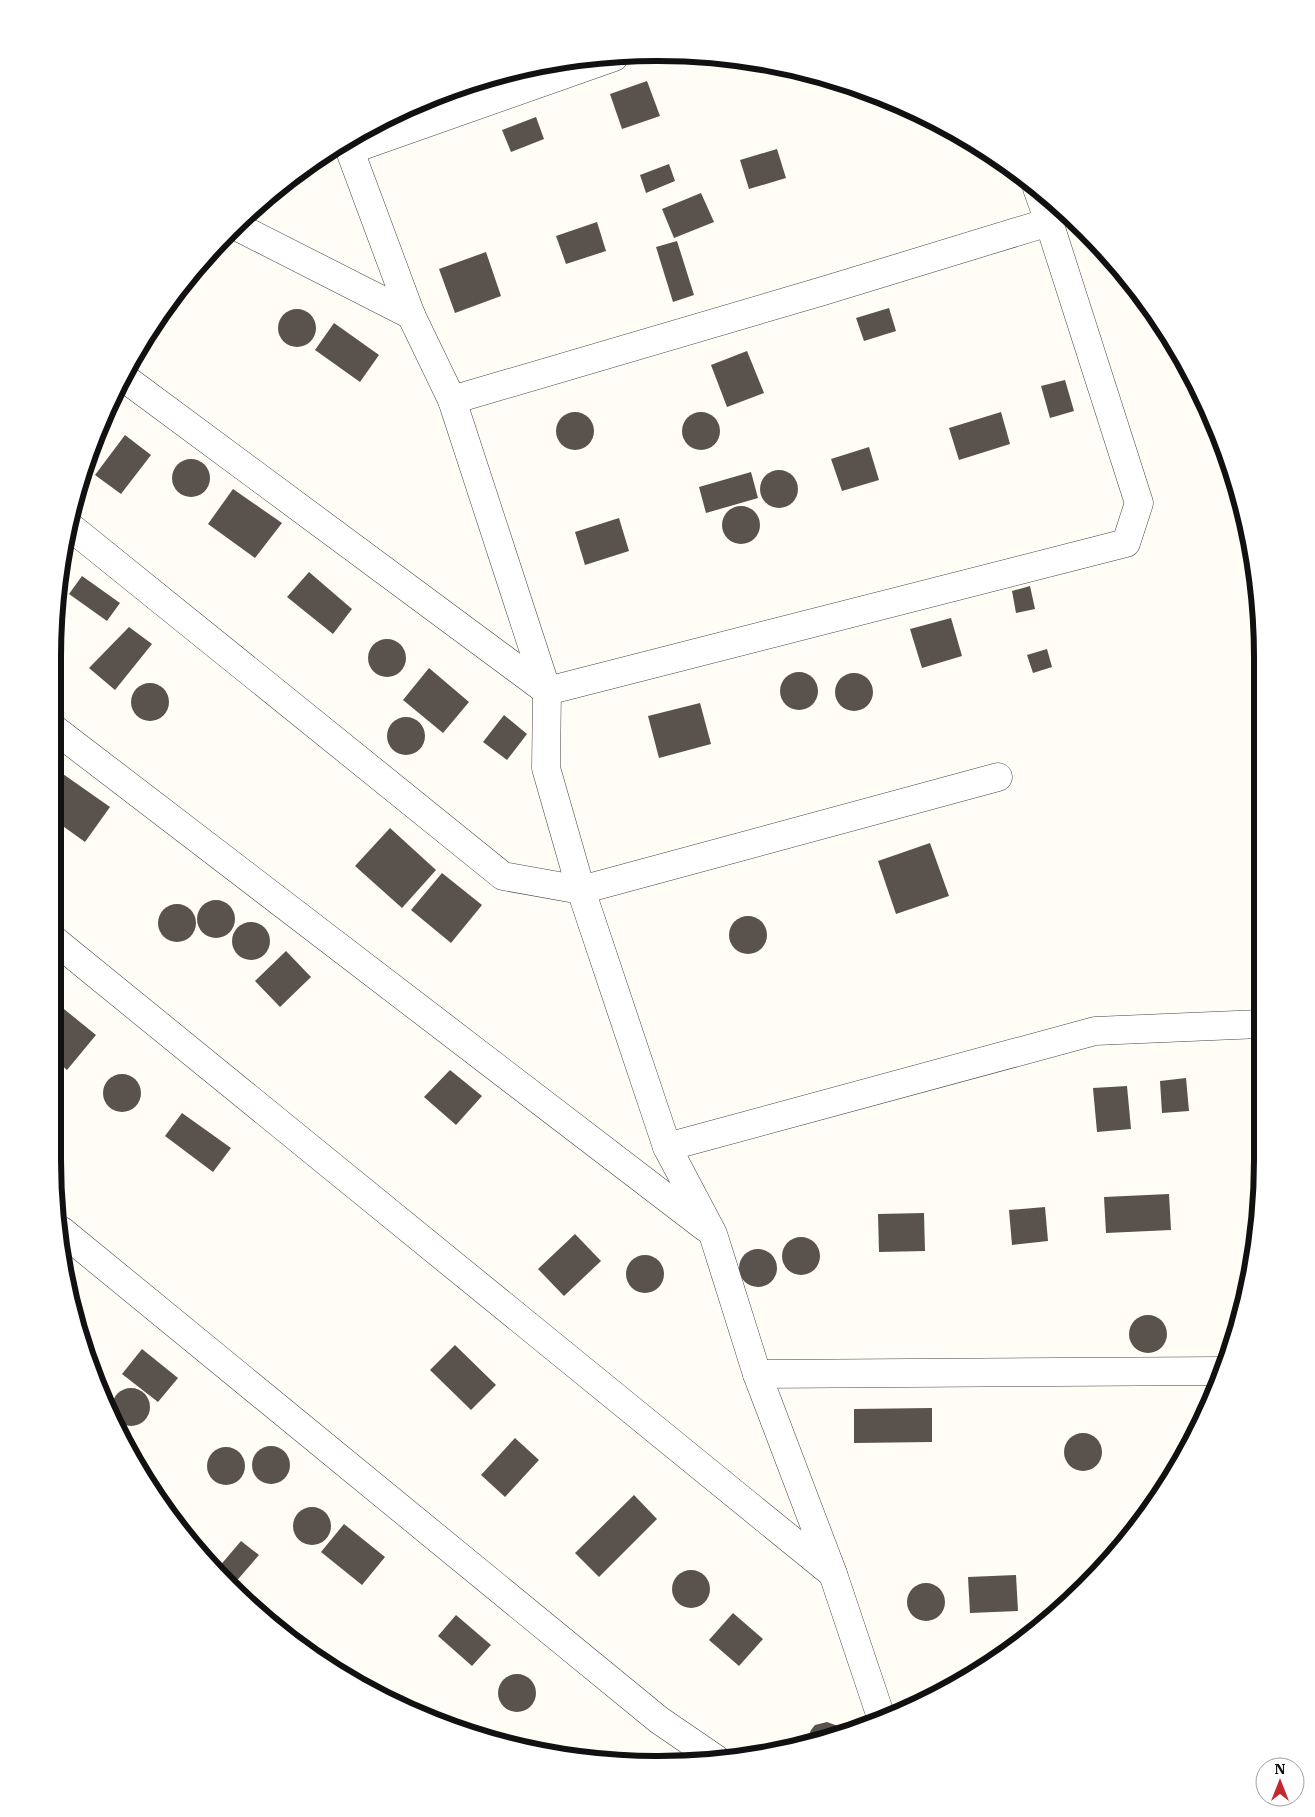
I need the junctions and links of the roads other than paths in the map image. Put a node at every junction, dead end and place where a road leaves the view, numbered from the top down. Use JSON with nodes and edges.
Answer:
{"nodes":[{"id":1,"x":585,"y":66,"type":"edge"},
{"id":2,"x":358,"y":142,"type":"edge"},
{"id":3,"x":349,"y":147,"type":"edge"},
{"id":4,"x":1042,"y":202,"type":"edge"},
{"id":5,"x":1049,"y":222,"type":"junction"},
{"id":6,"x":243,"y":229,"type":"edge"},
{"id":7,"x":411,"y":315,"type":"junction"},
{"id":8,"x":129,"y":382,"type":"edge"},
{"id":9,"x":452,"y":400,"type":"junction"},
{"id":10,"x":75,"y":531,"type":"edge"},
{"id":11,"x":547,"y":691,"type":"junction"},
{"id":12,"x":61,"y":735,"type":"edge"},
{"id":13,"x":998,"y":777,"type":"dead end"},
{"id":14,"x":581,"y":890,"type":"junction"},
{"id":15,"x":61,"y":946,"type":"edge"},
{"id":16,"x":1254,"y":1024,"type":"edge"},
{"id":17,"x":667,"y":1147,"type":"junction"},
{"id":18,"x":66,"y":1233,"type":"edge"},
{"id":19,"x":713,"y":1234,"type":"junction"},
{"id":20,"x":1214,"y":1371,"type":"edge"},
{"id":21,"x":757,"y":1374,"type":"junction"},
{"id":22,"x":833,"y":1574,"type":"junction"},
{"id":23,"x":879,"y":1712,"type":"edge"},
{"id":24,"x":707,"y":1753,"type":"edge"}],
"edges":[{"from":1,"to":2,"type":"street"},
{"from":3,"to":7,"type":"street"},
{"from":4,"to":5,"type":"street"},
{"from":5,"to":9,"type":"street"},
{"from":5,"to":11,"type":"street"},
{"from":6,"to":7,"type":"street"},
{"from":7,"to":9,"type":"street"},
{"from":8,"to":11,"type":"street"},
{"from":9,"to":11,"type":"street"},
{"from":10,"to":14,"type":"street"},
{"from":11,"to":14,"type":"street"},
{"from":12,"to":19,"type":"street"},
{"from":13,"to":14,"type":"street"},
{"from":14,"to":17,"type":"street"},
{"from":15,"to":22,"type":"street"},
{"from":16,"to":17,"type":"street"},
{"from":17,"to":19,"type":"street"},
{"from":18,"to":24,"type":"street"},
{"from":19,"to":21,"type":"street"},
{"from":20,"to":21,"type":"street"},
{"from":21,"to":22,"type":"street"},
{"from":22,"to":23,"type":"street"}]}
